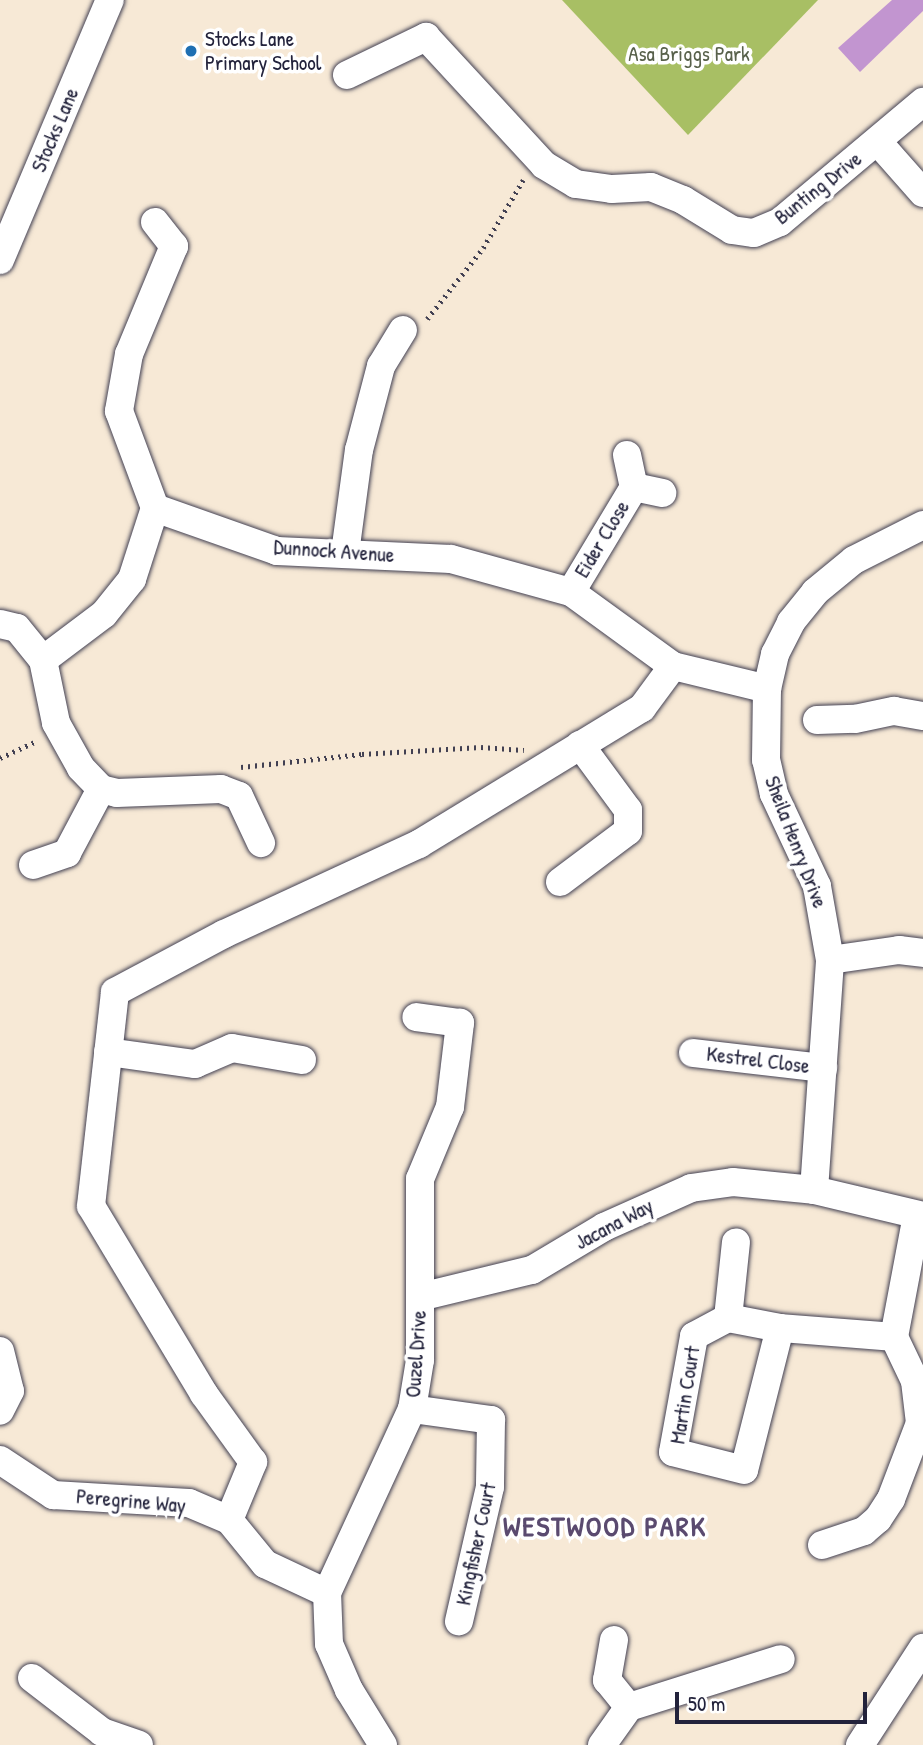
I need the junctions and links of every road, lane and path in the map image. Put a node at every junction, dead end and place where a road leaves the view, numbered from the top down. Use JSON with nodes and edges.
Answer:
{"nodes":[{"id":1,"x":110,"y":0,"type":"edge"},
{"id":2,"x":347,"y":75,"type":"dead end"},
{"id":3,"x":923,"y":102,"type":"edge"},
{"id":4,"x":878,"y":142,"type":"junction"},
{"id":5,"x":538,"y":159,"type":"junction"},
{"id":6,"x":923,"y":193,"type":"edge"},
{"id":7,"x":155,"y":222,"type":"dead end"},
{"id":8,"x":0,"y":260,"type":"edge"},
{"id":9,"x":414,"y":325,"type":"joint"},
{"id":10,"x":627,"y":455,"type":"dead end"},
{"id":11,"x":634,"y":486,"type":"junction"},
{"id":12,"x":662,"y":493,"type":"dead end"},
{"id":13,"x":155,"y":508,"type":"junction"},
{"id":14,"x":923,"y":526,"type":"edge"},
{"id":15,"x":345,"y":553,"type":"junction"},
{"id":16,"x":570,"y":592,"type":"junction"},
{"id":17,"x":8,"y":626,"type":"edge"},
{"id":18,"x":44,"y":660,"type":"junction"},
{"id":19,"x":673,"y":666,"type":"junction"},
{"id":20,"x":767,"y":689,"type":"junction"},
{"id":21,"x":923,"y":716,"type":"edge"},
{"id":22,"x":809,"y":720,"type":"dead end"},
{"id":23,"x":60,"y":730,"type":"junction"},
{"id":24,"x":580,"y":745,"type":"junction"},
{"id":25,"x":0,"y":758,"type":"edge"},
{"id":26,"x":549,"y":764,"type":"junction"},
{"id":27,"x":236,"y":768,"type":"dead end"},
{"id":28,"x":101,"y":789,"type":"junction"},
{"id":29,"x":261,"y":843,"type":"dead end"},
{"id":30,"x":33,"y":865,"type":"dead end"},
{"id":31,"x":560,"y":882,"type":"dead end"},
{"id":32,"x":923,"y":953,"type":"edge"},
{"id":33,"x":830,"y":960,"type":"junction"},
{"id":34,"x":416,"y":1017,"type":"dead end"},
{"id":35,"x":108,"y":1052,"type":"junction"},
{"id":36,"x":693,"y":1053,"type":"dead end"},
{"id":37,"x":302,"y":1060,"type":"dead end"},
{"id":38,"x":824,"y":1068,"type":"junction"},
{"id":39,"x":814,"y":1190,"type":"junction"},
{"id":40,"x":920,"y":1216,"type":"edge"},
{"id":41,"x":736,"y":1242,"type":"dead end"},
{"id":42,"x":420,"y":1297,"type":"junction"},
{"id":43,"x":728,"y":1318,"type":"junction"},
{"id":44,"x":780,"y":1328,"type":"junction"},
{"id":45,"x":894,"y":1337,"type":"junction"},
{"id":46,"x":0,"y":1351,"type":"edge"},
{"id":47,"x":412,"y":1409,"type":"junction"},
{"id":48,"x":0,"y":1411,"type":"edge"},
{"id":49,"x":0,"y":1461,"type":"edge"},
{"id":50,"x":229,"y":1520,"type":"junction"},
{"id":51,"x":822,"y":1545,"type":"dead end"},
{"id":52,"x":327,"y":1594,"type":"junction"},
{"id":53,"x":459,"y":1621,"type":"dead end"},
{"id":54,"x":614,"y":1640,"type":"dead end"},
{"id":55,"x":923,"y":1648,"type":"edge"},
{"id":56,"x":781,"y":1659,"type":"dead end"},
{"id":57,"x":32,"y":1678,"type":"dead end"},
{"id":58,"x":629,"y":1707,"type":"junction"},
{"id":59,"x":139,"y":1745,"type":"edge"},
{"id":60,"x":383,"y":1745,"type":"edge"},
{"id":61,"x":601,"y":1745,"type":"edge"},
{"id":62,"x":860,"y":1745,"type":"edge"}],
"edges":[{"from":1,"to":8,"type":"street","name":"Stocks Lane"},
{"from":2,"to":5,"type":"street","name":"Bunting Drive"},
{"from":3,"to":4,"type":"street"},
{"from":4,"to":5,"type":"street","name":"Bunting Drive"},
{"from":4,"to":6,"type":"street","name":"Bunting Drive"},
{"from":5,"to":9,"type":"path"},
{"from":7,"to":13,"type":"street"},
{"from":9,"to":15,"type":"street"},
{"from":10,"to":11,"type":"street"},
{"from":11,"to":12,"type":"street"},
{"from":11,"to":16,"type":"street","name":"Eider Close"},
{"from":13,"to":15,"type":"street","name":"Dunnock Avenue"},
{"from":13,"to":18,"type":"street"},
{"from":14,"to":20,"type":"street","name":"Sheila Henry Drive"},
{"from":15,"to":16,"type":"street","name":"Dunnock Avenue"},
{"from":16,"to":19,"type":"street","name":"Dunnock Avenue"},
{"from":17,"to":18,"type":"street"},
{"from":18,"to":23,"type":"street"},
{"from":19,"to":20,"type":"street","name":"Dunnock Avenue"},
{"from":19,"to":24,"type":"street"},
{"from":20,"to":33,"type":"street","name":"Sheila Henry Drive"},
{"from":21,"to":22,"type":"street"},
{"from":23,"to":25,"type":"path"},
{"from":23,"to":28,"type":"street"},
{"from":24,"to":26,"type":"street"},
{"from":24,"to":31,"type":"street"},
{"from":26,"to":27,"type":"path"},
{"from":26,"to":35,"type":"street"},
{"from":28,"to":29,"type":"street"},
{"from":28,"to":30,"type":"street"},
{"from":32,"to":33,"type":"street"},
{"from":33,"to":38,"type":"street","name":"Sheila Henry Drive"},
{"from":34,"to":42,"type":"street","name":"Ouzel Drive"},
{"from":35,"to":37,"type":"street"},
{"from":35,"to":50,"type":"street"},
{"from":36,"to":38,"type":"street","name":"Kestrel Close"},
{"from":38,"to":39,"type":"street","name":"Sheila Henry Drive"},
{"from":39,"to":40,"type":"street","name":"Jacana Way"},
{"from":39,"to":42,"type":"street","name":"Jacana Way"},
{"from":40,"to":45,"type":"street"},
{"from":41,"to":43,"type":"street"},
{"from":42,"to":47,"type":"street","name":"Ouzel Drive"},
{"from":43,"to":44,"type":"street"},
{"from":43,"to":44,"type":"street","name":"Martin Court"},
{"from":44,"to":45,"type":"street"},
{"from":45,"to":51,"type":"street"},
{"from":46,"to":48,"type":"street"},
{"from":47,"to":52,"type":"street","name":"Ouzel Drive"},
{"from":47,"to":53,"type":"street","name":"Kingfisher Court"},
{"from":49,"to":50,"type":"street","name":"Peregrine Way"},
{"from":50,"to":52,"type":"street","name":"Peregrine Way"},
{"from":52,"to":60,"type":"street","name":"Ouzel Drive"},
{"from":54,"to":58,"type":"street"},
{"from":55,"to":62,"type":"street"},
{"from":56,"to":58,"type":"street"},
{"from":57,"to":59,"type":"street"},
{"from":58,"to":61,"type":"street"}]}
